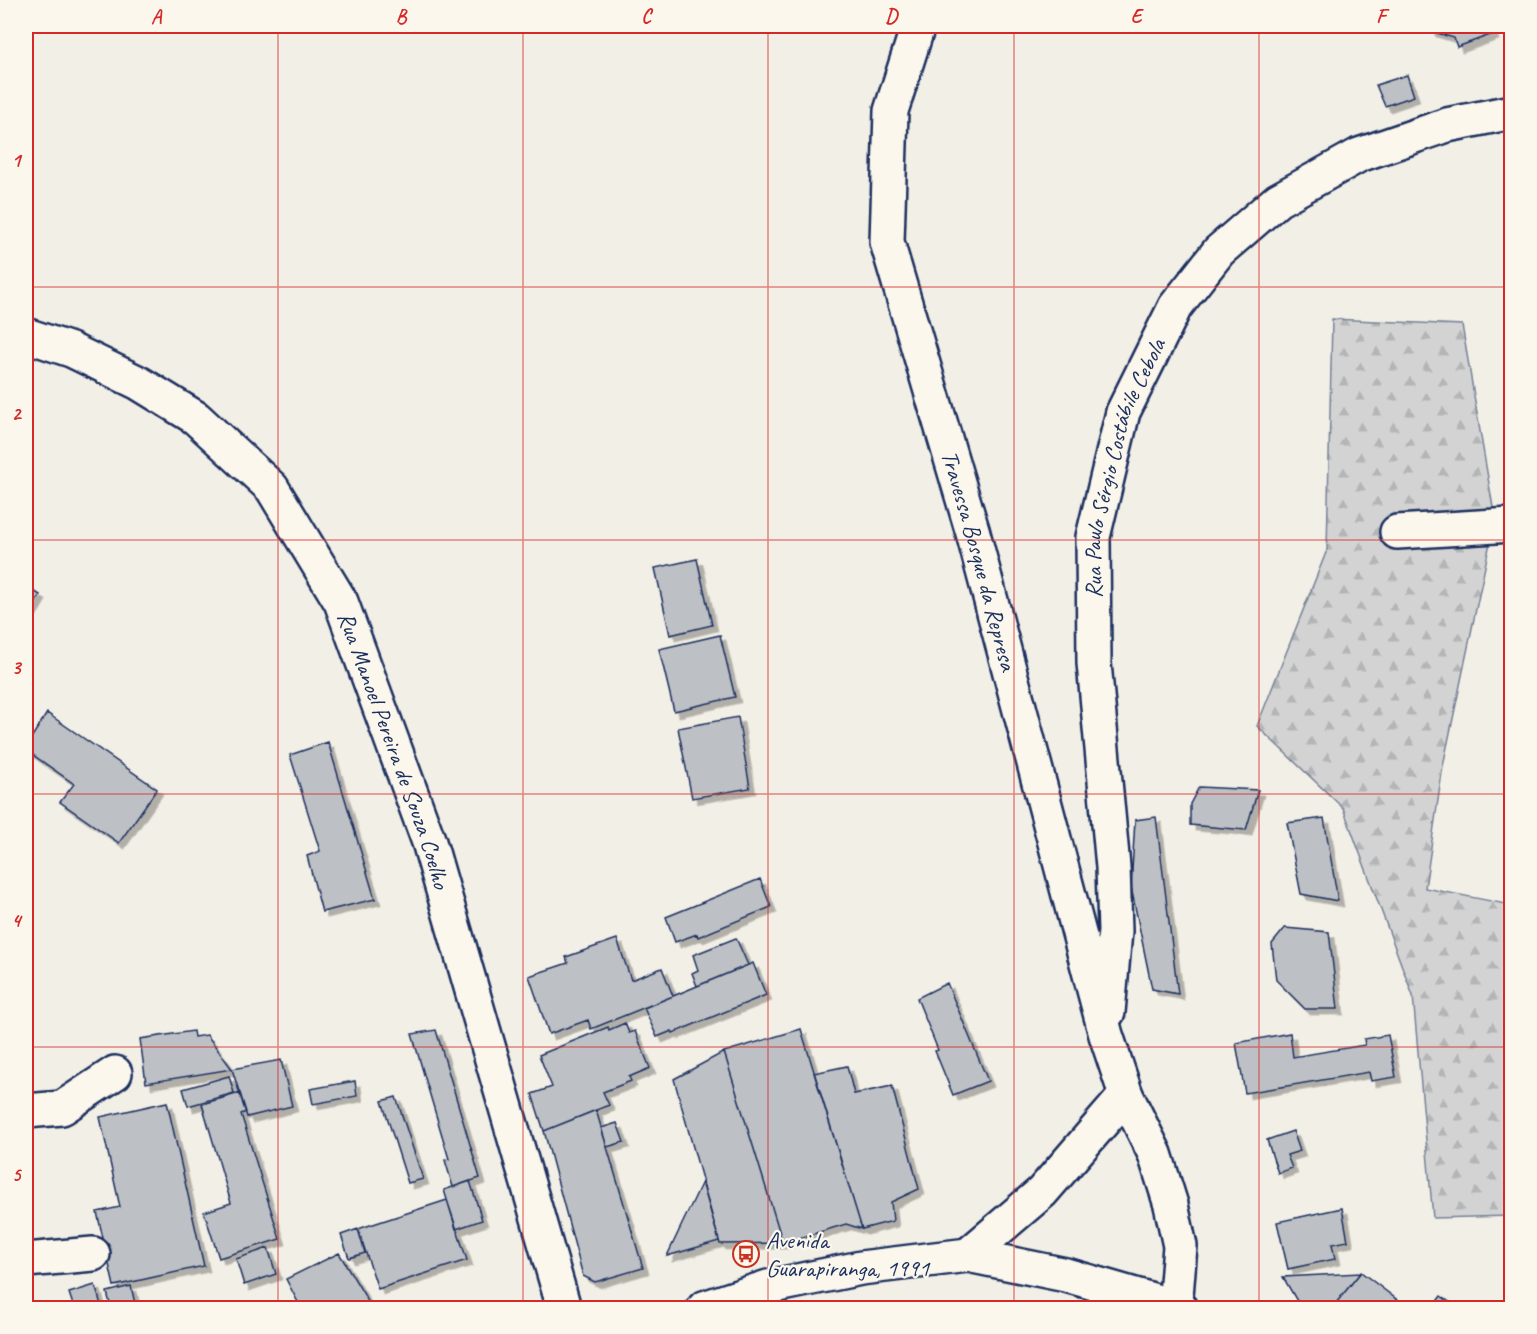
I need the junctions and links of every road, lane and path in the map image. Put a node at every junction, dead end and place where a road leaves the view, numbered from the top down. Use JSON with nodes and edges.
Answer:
{"nodes":[{"id":1,"x":918,"y":26,"type":"edge"},
{"id":2,"x":1512,"y":112,"type":"edge"},
{"id":3,"x":26,"y":335,"type":"edge"},
{"id":4,"x":1512,"y":525,"type":"edge"},
{"id":5,"x":1397,"y":532,"type":"dead end"},
{"id":6,"x":1106,"y":1035,"type":"junction"},
{"id":7,"x":115,"y":1073,"type":"dead end"},
{"id":8,"x":1126,"y":1095,"type":"junction"},
{"id":9,"x":26,"y":1111,"type":"edge"},
{"id":10,"x":93,"y":1254,"type":"dead end"},
{"id":11,"x":968,"y":1255,"type":"junction"},
{"id":12,"x":26,"y":1260,"type":"edge"},
{"id":13,"x":564,"y":1308,"type":"edge"},
{"id":14,"x":704,"y":1308,"type":"edge"},
{"id":15,"x":1177,"y":1308,"type":"edge"}],
"edges":[{"from":1,"to":6,"type":"street","name":"Travessa Bosque da Represa"},
{"from":2,"to":6,"type":"street","name":"Rua Paulo Sérgio Costábile Cebola"},
{"from":3,"to":13,"type":"street","name":"Rua Manoel Pereira de Souza Coelho"},
{"from":4,"to":5,"type":"street"},
{"from":6,"to":8,"type":"street","name":"Travessa Bosque da Represa"},
{"from":7,"to":9,"type":"street"},
{"from":8,"to":11,"type":"street"},
{"from":8,"to":15,"type":"street","name":"Travessa Bosque da Represa"},
{"from":10,"to":12,"type":"street"},
{"from":11,"to":14,"type":"street"},
{"from":11,"to":15,"type":"street"}]}
